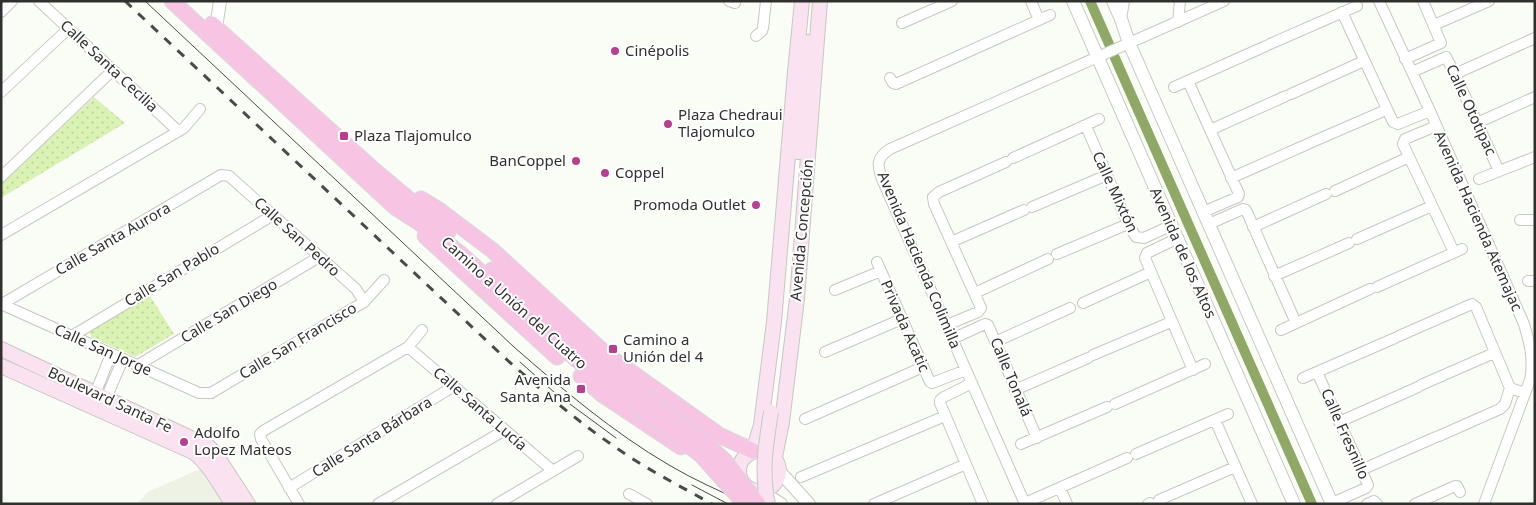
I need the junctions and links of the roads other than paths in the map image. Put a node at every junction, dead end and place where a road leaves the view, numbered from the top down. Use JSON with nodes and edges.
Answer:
{"nodes":[{"id":1,"x":12,"y":1,"type":"edge"},
{"id":2,"x":39,"y":1,"type":"edge"},
{"id":3,"x":172,"y":1,"type":"edge"},
{"id":4,"x":187,"y":1,"type":"edge"},
{"id":5,"x":220,"y":1,"type":"edge"},
{"id":6,"x":766,"y":1,"type":"edge"},
{"id":7,"x":802,"y":1,"type":"edge"},
{"id":8,"x":811,"y":1,"type":"edge"},
{"id":9,"x":820,"y":1,"type":"edge"},
{"id":10,"x":952,"y":1,"type":"edge"},
{"id":11,"x":1031,"y":1,"type":"edge"},
{"id":12,"x":1073,"y":1,"type":"edge"},
{"id":13,"x":1113,"y":1,"type":"edge"},
{"id":14,"x":1124,"y":1,"type":"edge"},
{"id":15,"x":1180,"y":1,"type":"edge"},
{"id":16,"x":1224,"y":1,"type":"edge"},
{"id":17,"x":1379,"y":1,"type":"edge"},
{"id":18,"x":1423,"y":1,"type":"edge"},
{"id":19,"x":1489,"y":1,"type":"edge"},
{"id":20,"x":1357,"y":6,"type":"dead end"},
{"id":21,"x":1,"y":12,"type":"edge"},
{"id":22,"x":1342,"y":12,"type":"junction"},
{"id":23,"x":1050,"y":15,"type":"dead end"},
{"id":24,"x":1121,"y":19,"type":"junction"},
{"id":25,"x":1039,"y":20,"type":"junction"},
{"id":26,"x":1178,"y":22,"type":"junction"},
{"id":27,"x":902,"y":23,"type":"dead end"},
{"id":28,"x":1434,"y":25,"type":"junction"},
{"id":29,"x":216,"y":28,"type":"junction"},
{"id":30,"x":68,"y":29,"type":"junction"},
{"id":31,"x":756,"y":36,"type":"dead end"},
{"id":32,"x":1535,"y":38,"type":"edge"},
{"id":33,"x":1129,"y":43,"type":"junction"},
{"id":34,"x":1098,"y":57,"type":"junction"},
{"id":35,"x":1405,"y":59,"type":"junction"},
{"id":36,"x":1364,"y":61,"type":"junction"},
{"id":37,"x":112,"y":70,"type":"junction"},
{"id":38,"x":1412,"y":72,"type":"junction"},
{"id":39,"x":1456,"y":74,"type":"junction"},
{"id":40,"x":890,"y":78,"type":"dead end"},
{"id":41,"x":1188,"y":81,"type":"junction"},
{"id":42,"x":1174,"y":87,"type":"dead end"},
{"id":43,"x":1,"y":92,"type":"edge"},
{"id":44,"x":1535,"y":97,"type":"edge"},
{"id":45,"x":200,"y":109,"type":"dead end"},
{"id":46,"x":1386,"y":110,"type":"junction"},
{"id":47,"x":1430,"y":111,"type":"junction"},
{"id":48,"x":1099,"y":120,"type":"dead end"},
{"id":49,"x":1477,"y":123,"type":"junction"},
{"id":50,"x":1086,"y":126,"type":"junction"},
{"id":51,"x":1436,"y":126,"type":"junction"},
{"id":52,"x":1210,"y":130,"type":"junction"},
{"id":53,"x":178,"y":131,"type":"junction"},
{"id":54,"x":1409,"y":157,"type":"junction"},
{"id":55,"x":1535,"y":157,"type":"edge"},
{"id":56,"x":374,"y":170,"type":"junction"},
{"id":57,"x":1499,"y":171,"type":"junction"},
{"id":58,"x":226,"y":175,"type":"joint"},
{"id":59,"x":1107,"y":175,"type":"junction"},
{"id":60,"x":1,"y":177,"type":"edge"},
{"id":61,"x":1231,"y":178,"type":"junction"},
{"id":62,"x":1479,"y":180,"type":"dead end"},
{"id":63,"x":1432,"y":206,"type":"junction"},
{"id":64,"x":395,"y":207,"type":"junction"},
{"id":65,"x":1203,"y":212,"type":"junction"},
{"id":66,"x":273,"y":215,"type":"junction"},
{"id":67,"x":1520,"y":220,"type":"dead end"},
{"id":68,"x":1535,"y":220,"type":"edge"},
{"id":69,"x":1128,"y":224,"type":"junction"},
{"id":70,"x":1209,"y":224,"type":"junction"},
{"id":71,"x":1170,"y":226,"type":"junction"},
{"id":72,"x":1253,"y":227,"type":"junction"},
{"id":73,"x":1,"y":235,"type":"edge"},
{"id":74,"x":1176,"y":239,"type":"junction"},
{"id":75,"x":951,"y":242,"type":"junction"},
{"id":76,"x":320,"y":257,"type":"junction"},
{"id":77,"x":1150,"y":272,"type":"junction"},
{"id":78,"x":1274,"y":276,"type":"junction"},
{"id":79,"x":384,"y":280,"type":"dead end"},
{"id":80,"x":835,"y":290,"type":"dead end"},
{"id":81,"x":975,"y":292,"type":"junction"},
{"id":82,"x":364,"y":302,"type":"junction"},
{"id":83,"x":1083,"y":303,"type":"dead end"},
{"id":84,"x":2,"y":304,"type":"edge"},
{"id":85,"x":1070,"y":308,"type":"dead end"},
{"id":86,"x":902,"y":319,"type":"junction"},
{"id":87,"x":1172,"y":322,"type":"junction"},
{"id":88,"x":1296,"y":323,"type":"junction"},
{"id":89,"x":946,"y":325,"type":"junction"},
{"id":90,"x":422,"y":330,"type":"dead end"},
{"id":91,"x":1281,"y":330,"type":"dead end"},
{"id":92,"x":72,"y":336,"type":"junction"},
{"id":93,"x":952,"y":339,"type":"junction"},
{"id":94,"x":996,"y":342,"type":"junction"},
{"id":95,"x":408,"y":346,"type":"junction"},
{"id":96,"x":1,"y":349,"type":"edge"},
{"id":97,"x":825,"y":352,"type":"dead end"},
{"id":98,"x":1494,"y":353,"type":"junction"},
{"id":99,"x":112,"y":354,"type":"junction"},
{"id":100,"x":123,"y":359,"type":"junction"},
{"id":101,"x":1205,"y":364,"type":"dead end"},
{"id":102,"x":138,"y":365,"type":"junction"},
{"id":103,"x":1,"y":366,"type":"edge"},
{"id":104,"x":922,"y":367,"type":"junction"},
{"id":105,"x":966,"y":370,"type":"junction"},
{"id":106,"x":1192,"y":370,"type":"junction"},
{"id":107,"x":1317,"y":372,"type":"junction"},
{"id":108,"x":1303,"y":378,"type":"dead end"},
{"id":109,"x":972,"y":383,"type":"junction"},
{"id":110,"x":454,"y":386,"type":"junction"},
{"id":111,"x":1510,"y":388,"type":"junction"},
{"id":112,"x":1015,"y":390,"type":"junction"},
{"id":113,"x":1525,"y":393,"type":"junction"},
{"id":114,"x":206,"y":394,"type":"joint"},
{"id":115,"x":639,"y":400,"type":"junction"},
{"id":116,"x":98,"y":402,"type":"junction"},
{"id":117,"x":1228,"y":414,"type":"dead end"},
{"id":118,"x":945,"y":416,"type":"junction"},
{"id":119,"x":806,"y":419,"type":"dead end"},
{"id":120,"x":1214,"y":420,"type":"junction"},
{"id":121,"x":1339,"y":422,"type":"junction"},
{"id":122,"x":505,"y":430,"type":"junction"},
{"id":123,"x":1037,"y":438,"type":"junction"},
{"id":124,"x":1021,"y":444,"type":"dead end"},
{"id":125,"x":753,"y":451,"type":"junction"},
{"id":126,"x":578,"y":456,"type":"dead end"},
{"id":127,"x":775,"y":457,"type":"junction"},
{"id":128,"x":966,"y":464,"type":"junction"},
{"id":129,"x":1235,"y":467,"type":"junction"},
{"id":130,"x":1360,"y":470,"type":"junction"},
{"id":131,"x":552,"y":471,"type":"junction"},
{"id":132,"x":780,"y":472,"type":"junction"},
{"id":133,"x":801,"y":477,"type":"dead end"},
{"id":134,"x":744,"y":484,"type":"junction"},
{"id":135,"x":289,"y":488,"type":"junction"},
{"id":136,"x":1060,"y":488,"type":"junction"},
{"id":137,"x":1460,"y":492,"type":"dead end"},
{"id":138,"x":629,"y":494,"type":"dead end"},
{"id":139,"x":759,"y":498,"type":"edge"},
{"id":140,"x":502,"y":502,"type":"edge"},
{"id":141,"x":1152,"y":502,"type":"edge"},
{"id":142,"x":1025,"y":503,"type":"edge"},
{"id":143,"x":232,"y":504,"type":"edge"},
{"id":144,"x":248,"y":504,"type":"edge"},
{"id":145,"x":299,"y":504,"type":"edge"},
{"id":146,"x":378,"y":504,"type":"edge"},
{"id":147,"x":647,"y":504,"type":"edge"},
{"id":148,"x":745,"y":504,"type":"edge"},
{"id":149,"x":768,"y":504,"type":"edge"},
{"id":150,"x":781,"y":504,"type":"edge"},
{"id":151,"x":809,"y":504,"type":"edge"},
{"id":152,"x":874,"y":504,"type":"edge"},
{"id":153,"x":983,"y":504,"type":"edge"},
{"id":154,"x":1067,"y":504,"type":"edge"},
{"id":155,"x":1252,"y":504,"type":"edge"},
{"id":156,"x":1294,"y":504,"type":"edge"},
{"id":157,"x":1332,"y":504,"type":"edge"},
{"id":158,"x":1368,"y":504,"type":"edge"},
{"id":159,"x":1377,"y":504,"type":"edge"},
{"id":160,"x":1415,"y":504,"type":"edge"},
{"id":161,"x":1484,"y":504,"type":"edge"}],
"edges":[{"from":1,"to":21,"type":"street"},
{"from":2,"to":30,"type":"street","name":"Calle Santa Cecilia"},
{"from":3,"to":64,"type":"main road","name":"Camino a Unión del Cuatro"},
{"from":4,"to":29,"type":"main road","name":"Camino a Unión del Cuatro"},
{"from":5,"to":29,"type":"street"},
{"from":6,"to":31,"type":"street"},
{"from":7,"to":125,"type":"main road","name":"Avenida Concepción"},
{"from":8,"to":149,"type":"main road","name":"Avenida Concepción","bridge":true},
{"from":9,"to":127,"type":"main road","name":"Avenida Concepción"},
{"from":10,"to":27,"type":"street"},
{"from":11,"to":25,"type":"street"},
{"from":12,"to":34,"type":"street","name":"Avenida de los Altos"},
{"from":13,"to":24,"type":"street"},
{"from":14,"to":24,"type":"street"},
{"from":15,"to":26,"type":"street"},
{"from":16,"to":26,"type":"street","name":"Avenida Hacienda Colimilla"},
{"from":17,"to":35,"type":"street","name":"Avenida Hacienda Atemajac"},
{"from":18,"to":28,"type":"street"},
{"from":19,"to":28,"type":"street"},
{"from":20,"to":22,"type":"street"},
{"from":22,"to":36,"type":"street"},
{"from":22,"to":41,"type":"street"},
{"from":23,"to":25,"type":"street"},
{"from":24,"to":33,"type":"street"},
{"from":25,"to":40,"type":"street"},
{"from":26,"to":33,"type":"street","name":"Avenida Hacienda Colimilla"},
{"from":28,"to":35,"type":"street"},
{"from":29,"to":56,"type":"main road","name":"Camino a Unión del Cuatro"},
{"from":30,"to":37,"type":"street","name":"Calle Santa Cecilia"},
{"from":30,"to":43,"type":"street"},
{"from":32,"to":39,"type":"street"},
{"from":33,"to":34,"type":"street","name":"Avenida Hacienda Colimilla"},
{"from":33,"to":65,"type":"street"},
{"from":34,"to":71,"type":"street","name":"Avenida de los Altos"},
{"from":34,"to":89,"type":"street","name":"Avenida Hacienda Colimilla"},
{"from":35,"to":38,"type":"street","name":"Avenida Hacienda Atemajac"},
{"from":36,"to":46,"type":"street"},
{"from":36,"to":52,"type":"street"},
{"from":37,"to":53,"type":"street","name":"Calle Santa Cecilia"},
{"from":37,"to":60,"type":"street"},
{"from":38,"to":39,"type":"street","name":"Calle Ototipac"},
{"from":38,"to":47,"type":"street","name":"Avenida Hacienda Atemajac"},
{"from":39,"to":49,"type":"street","name":"Calle Ototipac"},
{"from":41,"to":42,"type":"street"},
{"from":41,"to":52,"type":"street"},
{"from":44,"to":49,"type":"street"},
{"from":45,"to":53,"type":"street"},
{"from":46,"to":47,"type":"street"},
{"from":46,"to":61,"type":"street"},
{"from":47,"to":51,"type":"street","name":"Avenida Hacienda Atemajac"},
{"from":48,"to":50,"type":"street"},
{"from":49,"to":57,"type":"street","name":"Calle Ototipac"},
{"from":50,"to":59,"type":"street","name":"Calle Mixtón"},
{"from":50,"to":75,"type":"street"},
{"from":51,"to":54,"type":"street"},
{"from":51,"to":113,"type":"street","name":"Avenida Hacienda Atemajac"},
{"from":52,"to":61,"type":"street"},
{"from":53,"to":73,"type":"street"},
{"from":54,"to":63,"type":"street"},
{"from":54,"to":72,"type":"street"},
{"from":55,"to":57,"type":"street"},
{"from":56,"to":115,"type":"main road","name":"Camino a Unión del Cuatro"},
{"from":56,"to":125,"type":"main road"},
{"from":57,"to":62,"type":"street"},
{"from":58,"to":66,"type":"street","name":"Calle San Pedro"},
{"from":58,"to":84,"type":"street","name":"Calle Santa Aurora"},
{"from":59,"to":69,"type":"street","name":"Calle Mixtón"},
{"from":59,"to":75,"type":"street"},
{"from":61,"to":65,"type":"street"},
{"from":63,"to":78,"type":"street"},
{"from":63,"to":88,"type":"street"},
{"from":64,"to":115,"type":"main road","name":"Camino a Unión del Cuatro"},
{"from":64,"to":134,"type":"main road"},
{"from":65,"to":70,"type":"street"},
{"from":66,"to":76,"type":"street","name":"Calle San Pedro"},
{"from":66,"to":92,"type":"street","name":"Calle San Pablo"},
{"from":67,"to":68,"type":"street"},
{"from":69,"to":71,"type":"street","name":"Calle Mixtón"},
{"from":69,"to":81,"type":"street"},
{"from":70,"to":72,"type":"street"},
{"from":70,"to":157,"type":"street"},
{"from":71,"to":74,"type":"street","name":"Avenida de los Altos"},
{"from":72,"to":78,"type":"street"},
{"from":74,"to":77,"type":"street"},
{"from":74,"to":156,"type":"street","name":"Avenida de los Altos"},
{"from":75,"to":81,"type":"street"},
{"from":76,"to":82,"type":"street","name":"Calle San Pedro"},
{"from":76,"to":102,"type":"street","name":"Calle San Diego"},
{"from":77,"to":83,"type":"street"},
{"from":77,"to":87,"type":"street"},
{"from":78,"to":88,"type":"street"},
{"from":79,"to":82,"type":"street","name":"Calle San Francisco"},
{"from":80,"to":86,"type":"street","name":"Privada Acatic"},
{"from":81,"to":89,"type":"street"},
{"from":82,"to":114,"type":"street","name":"Calle San Francisco"},
{"from":84,"to":92,"type":"street","name":"Calle San Jorge"},
{"from":85,"to":94,"type":"street"},
{"from":86,"to":97,"type":"street"},
{"from":86,"to":104,"type":"street","name":"Privada Acatic"},
{"from":87,"to":106,"type":"street"},
{"from":87,"to":112,"type":"street"},
{"from":88,"to":91,"type":"street"},
{"from":89,"to":93,"type":"street","name":"Avenida Hacienda Colimilla"},
{"from":90,"to":95,"type":"street"},
{"from":92,"to":99,"type":"street","name":"Calle San Jorge"},
{"from":93,"to":94,"type":"street","name":"Calle Tonalá"},
{"from":93,"to":105,"type":"street","name":"Avenida Hacienda Colimilla"},
{"from":94,"to":112,"type":"street","name":"Calle Tonalá"},
{"from":95,"to":110,"type":"street","name":"Calle Santa Lucía"},
{"from":95,"to":135,"type":"street"},
{"from":96,"to":116,"type":"main road","name":"Boulevard Santa Fe"},
{"from":98,"to":107,"type":"street"},
{"from":98,"to":111,"type":"street"},
{"from":98,"to":121,"type":"street"},
{"from":99,"to":100,"type":"street","name":"Calle San Jorge"},
{"from":99,"to":116,"type":"street"},
{"from":100,"to":102,"type":"street","name":"Calle San Jorge"},
{"from":100,"to":116,"type":"street"},
{"from":101,"to":106,"type":"street"},
{"from":102,"to":114,"type":"street","name":"Calle San Jorge"},
{"from":103,"to":116,"type":"main road","name":"Boulevard Santa Fe"},
{"from":104,"to":105,"type":"street","name":"Privada Acatic"},
{"from":104,"to":119,"type":"street"},
{"from":105,"to":109,"type":"street","name":"Avenida Hacienda Colimilla"},
{"from":106,"to":123,"type":"street"},
{"from":107,"to":108,"type":"street"},
{"from":107,"to":121,"type":"street","name":"Calle Fresnillo"},
{"from":109,"to":118,"type":"street"},
{"from":109,"to":142,"type":"street","name":"Avenida Hacienda Colimilla"},
{"from":110,"to":122,"type":"street","name":"Calle Santa Lucía"},
{"from":110,"to":135,"type":"street","name":"Calle Santa Bárbara"},
{"from":111,"to":113,"type":"street"},
{"from":111,"to":130,"type":"street"},
{"from":112,"to":123,"type":"street","name":"Calle Tonalá"},
{"from":113,"to":161,"type":"street","name":"Avenida Hacienda Atemajac"},
{"from":115,"to":139,"type":"main road","name":"Camino a Unión del Cuatro","bridge":true},
{"from":115,"to":148,"type":"main road","name":"Camino a Unión del Cuatro","bridge":true},
{"from":116,"to":143,"type":"main road","name":"Boulevard Santa Fe"},
{"from":116,"to":144,"type":"main road","name":"Boulevard Santa Fe"},
{"from":117,"to":120,"type":"street"},
{"from":118,"to":128,"type":"street"},
{"from":118,"to":133,"type":"street"},
{"from":120,"to":129,"type":"street"},
{"from":120,"to":136,"type":"street"},
{"from":121,"to":130,"type":"street","name":"Calle Fresnillo"},
{"from":122,"to":131,"type":"street","name":"Calle Santa Lucía"},
{"from":122,"to":146,"type":"street"},
{"from":123,"to":124,"type":"street"},
{"from":125,"to":127,"type":"main road"},
{"from":125,"to":134,"type":"main road"},
{"from":126,"to":131,"type":"street"},
{"from":127,"to":132,"type":"main road"},
{"from":128,"to":152,"type":"street"},
{"from":128,"to":153,"type":"street"},
{"from":129,"to":141,"type":"street"},
{"from":129,"to":155,"type":"street"},
{"from":130,"to":157,"type":"street","name":"Calle Fresnillo"},
{"from":131,"to":140,"type":"street"},
{"from":132,"to":139,"type":"main road"},
{"from":132,"to":151,"type":"street"},
{"from":134,"to":139,"type":"main road"},
{"from":135,"to":145,"type":"street"},
{"from":136,"to":142,"type":"street"},
{"from":136,"to":154,"type":"street"},
{"from":137,"to":160,"type":"street"},
{"from":138,"to":147,"type":"street"},
{"from":139,"to":150,"type":"street","name":"Camino a Unión del Cuatro"},
{"from":158,"to":159,"type":"street"}]}
